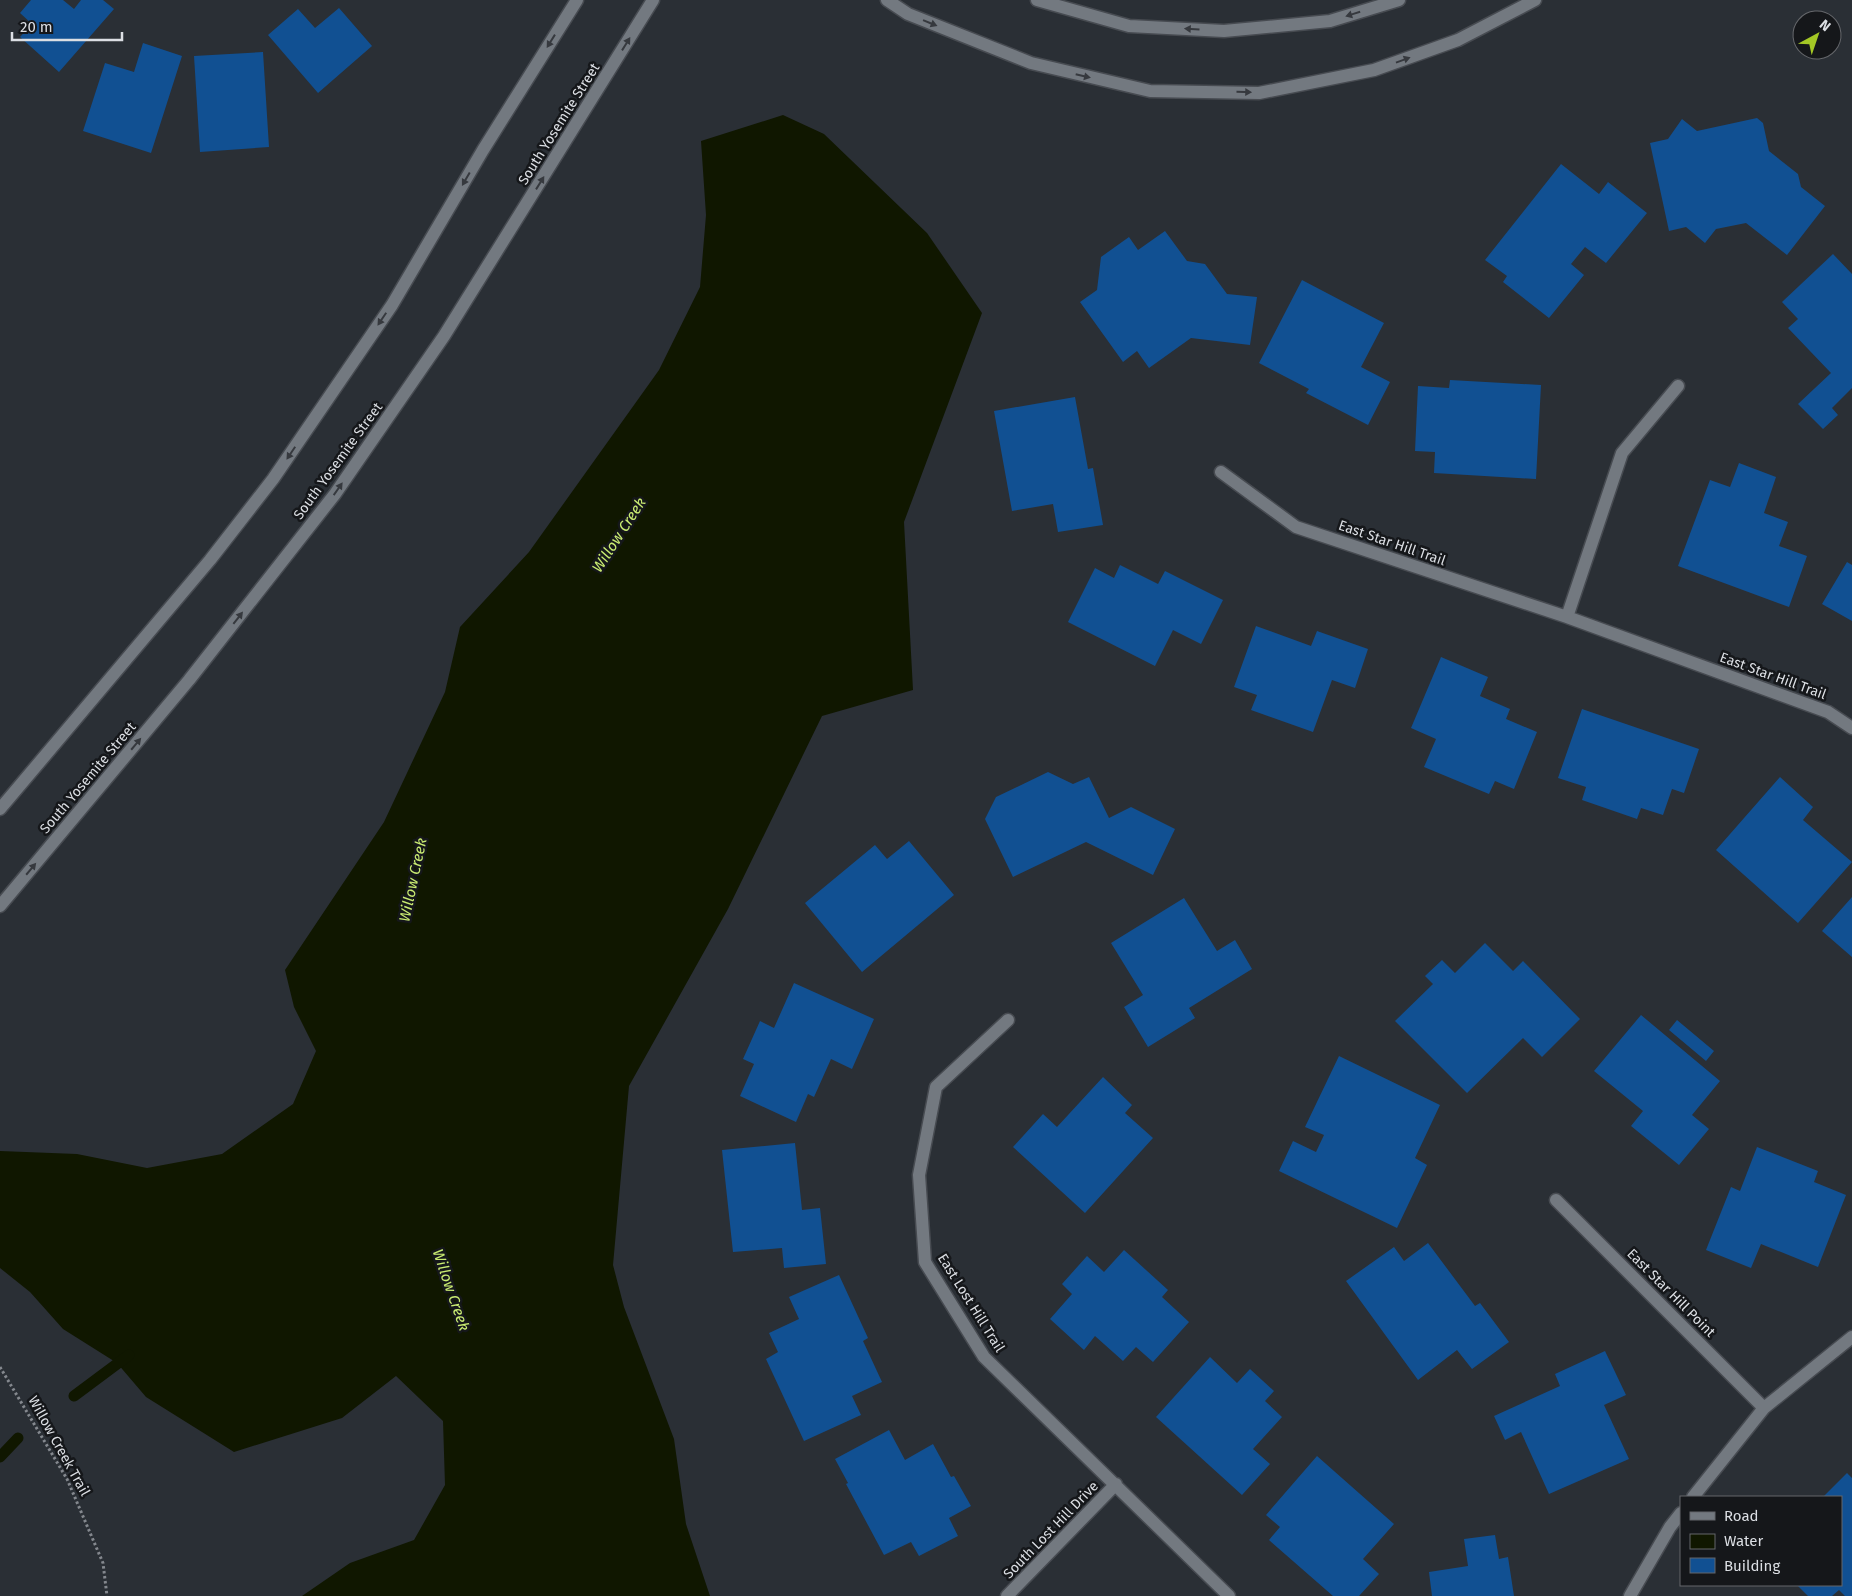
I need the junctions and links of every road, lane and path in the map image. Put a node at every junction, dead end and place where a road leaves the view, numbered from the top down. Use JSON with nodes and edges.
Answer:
{"nodes":[{"id":1,"x":577,"y":0,"type":"edge"},
{"id":2,"x":653,"y":0,"type":"edge"},
{"id":3,"x":888,"y":0,"type":"edge"},
{"id":4,"x":1037,"y":0,"type":"edge"},
{"id":5,"x":1399,"y":0,"type":"edge"},
{"id":6,"x":1535,"y":0,"type":"edge"},
{"id":7,"x":1678,"y":386,"type":"dead end"},
{"id":8,"x":1221,"y":472,"type":"dead end"},
{"id":9,"x":1567,"y":618,"type":"junction"},
{"id":10,"x":1852,"y":728,"type":"edge"},
{"id":11,"x":0,"y":809,"type":"edge"},
{"id":12,"x":0,"y":906,"type":"edge"},
{"id":13,"x":1008,"y":1020,"type":"dead end"},
{"id":14,"x":1556,"y":1200,"type":"dead end"},
{"id":15,"x":1852,"y":1337,"type":"edge"},
{"id":16,"x":0,"y":1367,"type":"edge"},
{"id":17,"x":1764,"y":1408,"type":"junction"},
{"id":18,"x":1116,"y":1484,"type":"junction"},
{"id":19,"x":1694,"y":1496,"type":"edge"},
{"id":20,"x":1680,"y":1514,"type":"edge"},
{"id":21,"x":107,"y":1596,"type":"edge"},
{"id":22,"x":1007,"y":1596,"type":"edge"},
{"id":23,"x":1228,"y":1596,"type":"edge"},
{"id":24,"x":1630,"y":1596,"type":"edge"}],
"edges":[{"from":1,"to":11,"type":"street","one_way":true},
{"from":12,"to":2,"type":"street","name":"South Yosemite Street","one_way":true},
{"from":3,"to":6,"type":"street","one_way":true},
{"from":5,"to":4,"type":"street","one_way":true},
{"from":7,"to":9,"type":"street"},
{"from":8,"to":9,"type":"street","name":"East Star Hill Trail"},
{"from":9,"to":10,"type":"street","name":"East Star Hill Trail"},
{"from":13,"to":18,"type":"street","name":"East Lost Hill Trail"},
{"from":14,"to":17,"type":"street","name":"East Star Hill Point"},
{"from":15,"to":17,"type":"street"},
{"from":16,"to":21,"type":"path","name":"Willow Creek Trail"},
{"from":17,"to":19,"type":"street"},
{"from":18,"to":22,"type":"street","name":"South Lost Hill Drive"},
{"from":18,"to":23,"type":"street","name":"East Lost Hill Trail"},
{"from":20,"to":24,"type":"street"}]}
